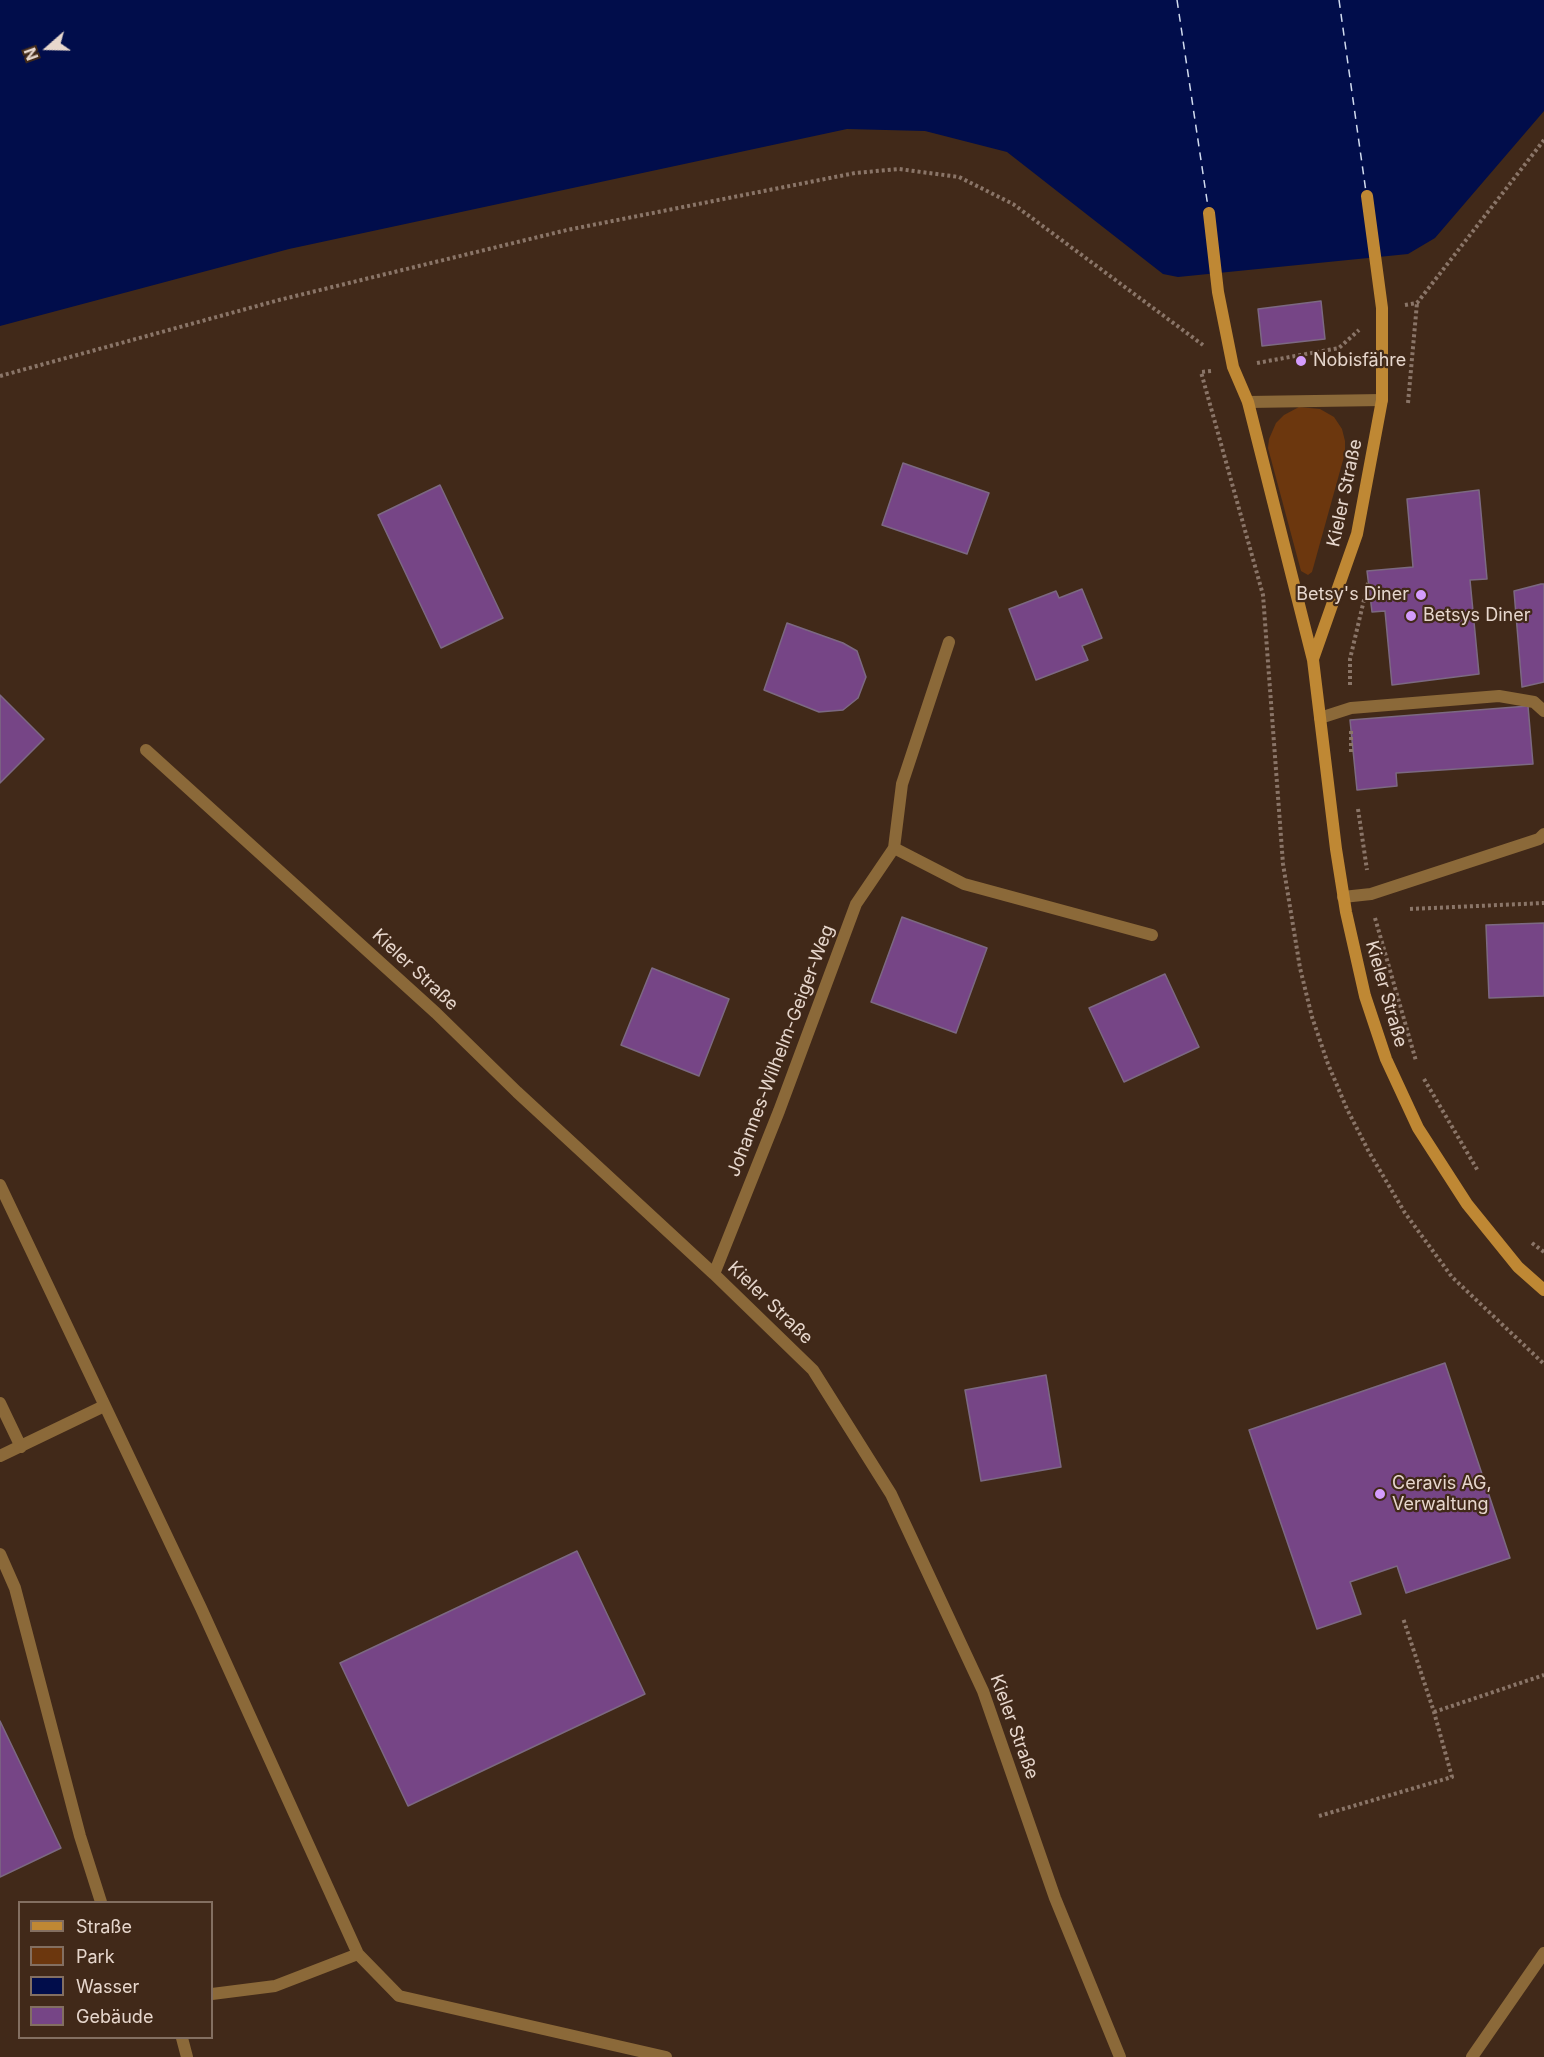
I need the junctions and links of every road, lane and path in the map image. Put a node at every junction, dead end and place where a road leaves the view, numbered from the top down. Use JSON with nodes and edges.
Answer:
{"nodes":[{"id":1,"x":1544,"y":140,"type":"edge"},
{"id":2,"x":1367,"y":196,"type":"dead end"},
{"id":3,"x":1209,"y":213,"type":"dead end"},
{"id":4,"x":1417,"y":303,"type":"junction"},
{"id":5,"x":1382,"y":308,"type":"junction"},
{"id":6,"x":1233,"y":367,"type":"junction"},
{"id":7,"x":0,"y":375,"type":"edge"},
{"id":8,"x":1382,"y":400,"type":"junction"},
{"id":9,"x":1248,"y":402,"type":"junction"},
{"id":10,"x":1407,"y":407,"type":"dead end"},
{"id":11,"x":1370,"y":573,"type":"dead end"},
{"id":12,"x":949,"y":642,"type":"dead end"},
{"id":13,"x":1313,"y":660,"type":"junction"},
{"id":14,"x":1351,"y":708,"type":"junction"},
{"id":15,"x":1544,"y":711,"type":"edge"},
{"id":16,"x":1320,"y":718,"type":"junction"},
{"id":17,"x":146,"y":750,"type":"dead end"},
{"id":18,"x":1351,"y":761,"type":"dead end"},
{"id":19,"x":1358,"y":806,"type":"dead end"},
{"id":20,"x":1544,"y":834,"type":"edge"},
{"id":21,"x":894,"y":848,"type":"junction"},
{"id":22,"x":1371,"y":894,"type":"junction"},
{"id":23,"x":1343,"y":897,"type":"junction"},
{"id":24,"x":1544,"y":903,"type":"edge"},
{"id":25,"x":1409,"y":909,"type":"dead end"},
{"id":26,"x":1152,"y":935,"type":"dead end"},
{"id":27,"x":1417,"y":1066,"type":"dead end"},
{"id":28,"x":1423,"y":1077,"type":"dead end"},
{"id":29,"x":1483,"y":1180,"type":"dead end"},
{"id":30,"x":0,"y":1185,"type":"edge"},
{"id":31,"x":1529,"y":1240,"type":"dead end"},
{"id":32,"x":1544,"y":1252,"type":"edge"},
{"id":33,"x":714,"y":1274,"type":"junction"},
{"id":34,"x":1544,"y":1290,"type":"edge"},
{"id":35,"x":0,"y":1403,"type":"edge"},
{"id":36,"x":104,"y":1406,"type":"junction"},
{"id":37,"x":21,"y":1447,"type":"junction"},
{"id":38,"x":0,"y":1456,"type":"edge"},
{"id":39,"x":0,"y":1554,"type":"edge"},
{"id":40,"x":1403,"y":1618,"type":"dead end"},
{"id":41,"x":1544,"y":1676,"type":"edge"},
{"id":42,"x":1434,"y":1712,"type":"junction"},
{"id":43,"x":1319,"y":1816,"type":"dead end"},
{"id":44,"x":101,"y":1901,"type":"edge"},
{"id":45,"x":1544,"y":1953,"type":"edge"},
{"id":46,"x":358,"y":1954,"type":"junction"},
{"id":47,"x":213,"y":1994,"type":"edge"},
{"id":48,"x":182,"y":2039,"type":"edge"},
{"id":49,"x":187,"y":2057,"type":"edge"},
{"id":50,"x":666,"y":2057,"type":"edge"},
{"id":51,"x":1120,"y":2057,"type":"edge"},
{"id":52,"x":1472,"y":2057,"type":"edge"}],
"edges":[{"from":1,"to":4,"type":"path"},
{"from":2,"to":5,"type":"main road","name":"Kieler Straße"},
{"from":3,"to":6,"type":"main road","name":"Kieler Straße"},
{"from":4,"to":5,"type":"path"},
{"from":4,"to":10,"type":"path"},
{"from":5,"to":6,"type":"path"},
{"from":5,"to":8,"type":"main road","name":"Kieler Straße"},
{"from":6,"to":7,"type":"path"},
{"from":6,"to":9,"type":"main road","name":"Kieler Straße"},
{"from":8,"to":9,"type":"street"},
{"from":8,"to":13,"type":"main road","name":"Kieler Straße"},
{"from":9,"to":13,"type":"main road","name":"Kieler Straße"},
{"from":11,"to":14,"type":"path"},
{"from":12,"to":21,"type":"street","name":"Johannes-Wilhelm-Geiger-Weg"},
{"from":13,"to":16,"type":"main road","name":"Kieler Straße"},
{"from":14,"to":15,"type":"street"},
{"from":14,"to":16,"type":"street"},
{"from":14,"to":18,"type":"path"},
{"from":16,"to":23,"type":"main road","name":"Kieler Straße"},
{"from":17,"to":33,"type":"street","name":"Kieler Straße"},
{"from":19,"to":22,"type":"path"},
{"from":20,"to":22,"type":"street"},
{"from":21,"to":26,"type":"street"},
{"from":21,"to":33,"type":"street","name":"Johannes-Wilhelm-Geiger-Weg"},
{"from":22,"to":23,"type":"street"},
{"from":22,"to":27,"type":"path"},
{"from":23,"to":34,"type":"main road","name":"Kieler Straße"},
{"from":24,"to":25,"type":"path"},
{"from":28,"to":29,"type":"path"},
{"from":30,"to":36,"type":"street"},
{"from":31,"to":32,"type":"path"},
{"from":33,"to":51,"type":"street","name":"Kieler Straße"},
{"from":35,"to":37,"type":"street"},
{"from":36,"to":37,"type":"street"},
{"from":36,"to":46,"type":"street"},
{"from":37,"to":38,"type":"street"},
{"from":39,"to":44,"type":"street"},
{"from":40,"to":42,"type":"path"},
{"from":41,"to":42,"type":"path"},
{"from":42,"to":43,"type":"path"},
{"from":45,"to":52,"type":"street"},
{"from":46,"to":47,"type":"street"},
{"from":46,"to":50,"type":"street"},
{"from":48,"to":49,"type":"street"}]}
